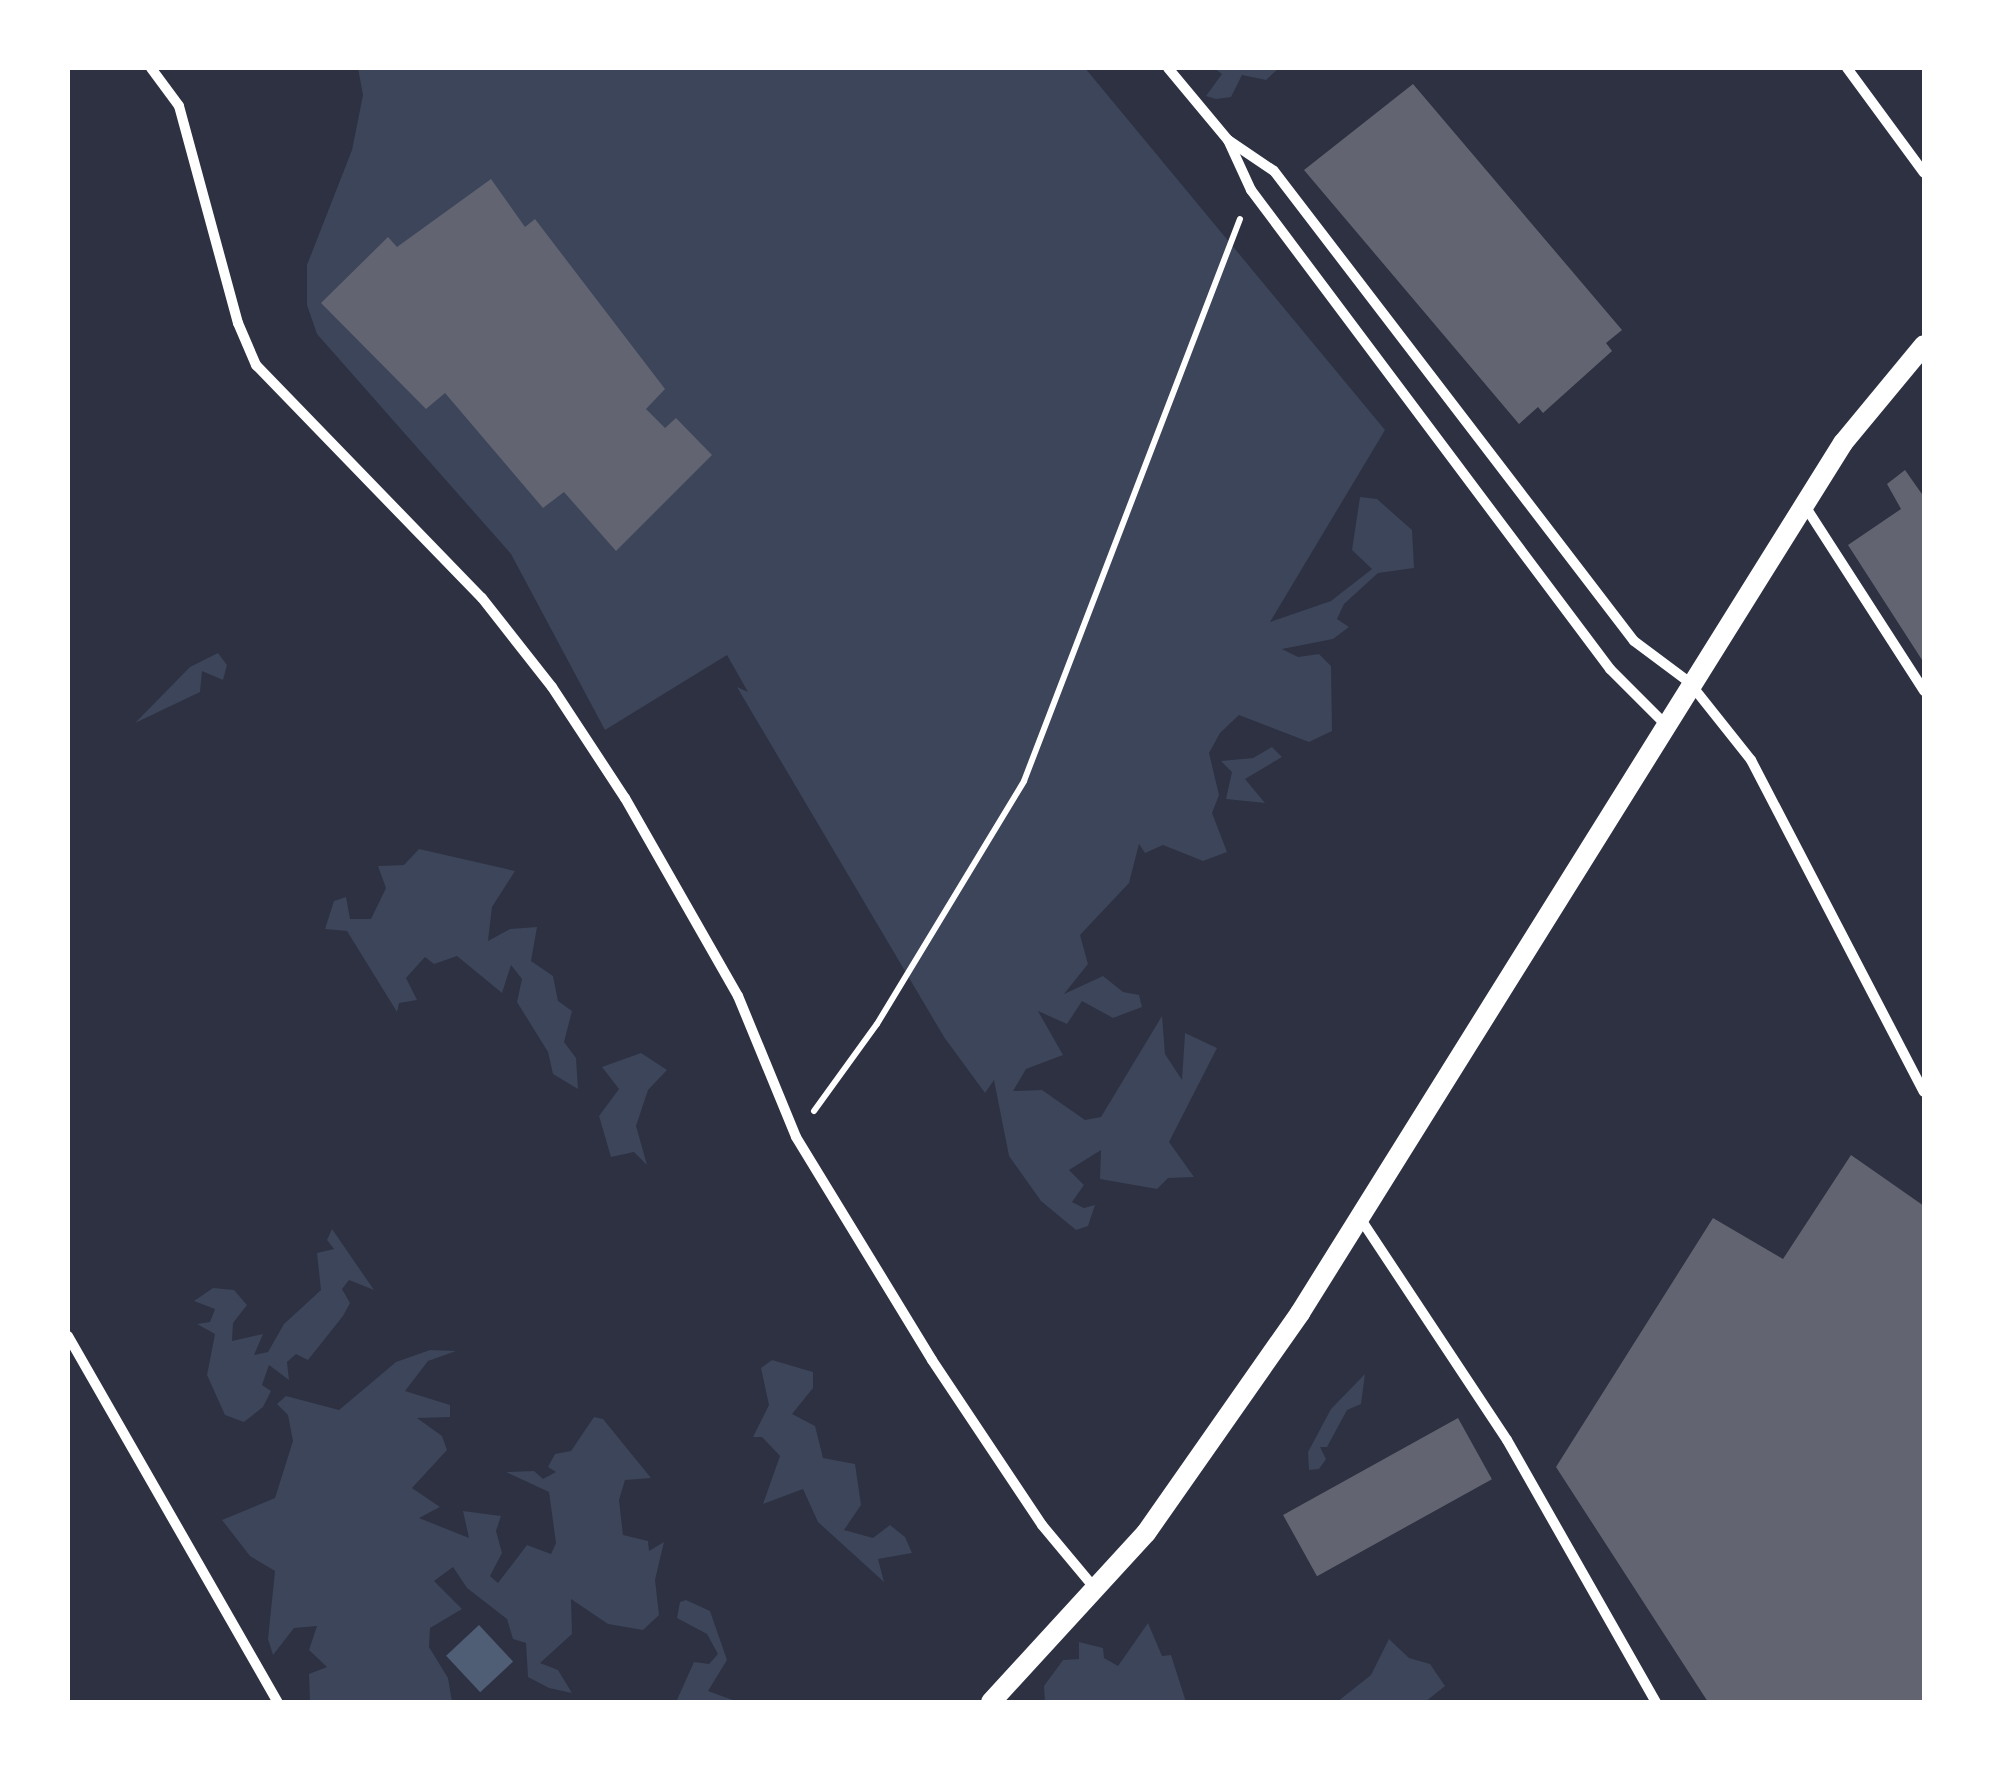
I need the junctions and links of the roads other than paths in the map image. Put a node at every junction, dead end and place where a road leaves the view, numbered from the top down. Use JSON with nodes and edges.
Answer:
{"nodes":[{"id":1,"x":152,"y":68,"type":"edge"},
{"id":2,"x":1168,"y":68,"type":"edge"},
{"id":3,"x":1847,"y":68,"type":"edge"},
{"id":4,"x":1228,"y":140,"type":"junction"},
{"id":5,"x":1924,"y":174,"type":"edge"},
{"id":6,"x":1924,"y":345,"type":"edge"},
{"id":7,"x":1805,"y":506,"type":"junction"},
{"id":8,"x":1689,"y":682,"type":"junction"},
{"id":9,"x":1924,"y":691,"type":"edge"},
{"id":10,"x":1664,"y":723,"type":"junction"},
{"id":11,"x":1924,"y":1092,"type":"edge"},
{"id":12,"x":1360,"y":1218,"type":"junction"},
{"id":13,"x":68,"y":1336,"type":"edge"},
{"id":14,"x":1098,"y":1592,"type":"junction"},
{"id":15,"x":278,"y":1702,"type":"edge"},
{"id":16,"x":991,"y":1702,"type":"edge"},
{"id":17,"x":1656,"y":1702,"type":"edge"}],
"edges":[{"from":1,"to":14,"type":"street"},
{"from":2,"to":4,"type":"street"},
{"from":3,"to":5,"type":"street"},
{"from":4,"to":8,"type":"street"},
{"from":4,"to":10,"type":"street"},
{"from":6,"to":7,"type":"main road"},
{"from":7,"to":8,"type":"main road"},
{"from":7,"to":9,"type":"street"},
{"from":8,"to":10,"type":"main road"},
{"from":8,"to":11,"type":"street"},
{"from":10,"to":12,"type":"main road"},
{"from":12,"to":14,"type":"main road"},
{"from":12,"to":17,"type":"street"},
{"from":13,"to":15,"type":"street"},
{"from":14,"to":16,"type":"main road"}]}
